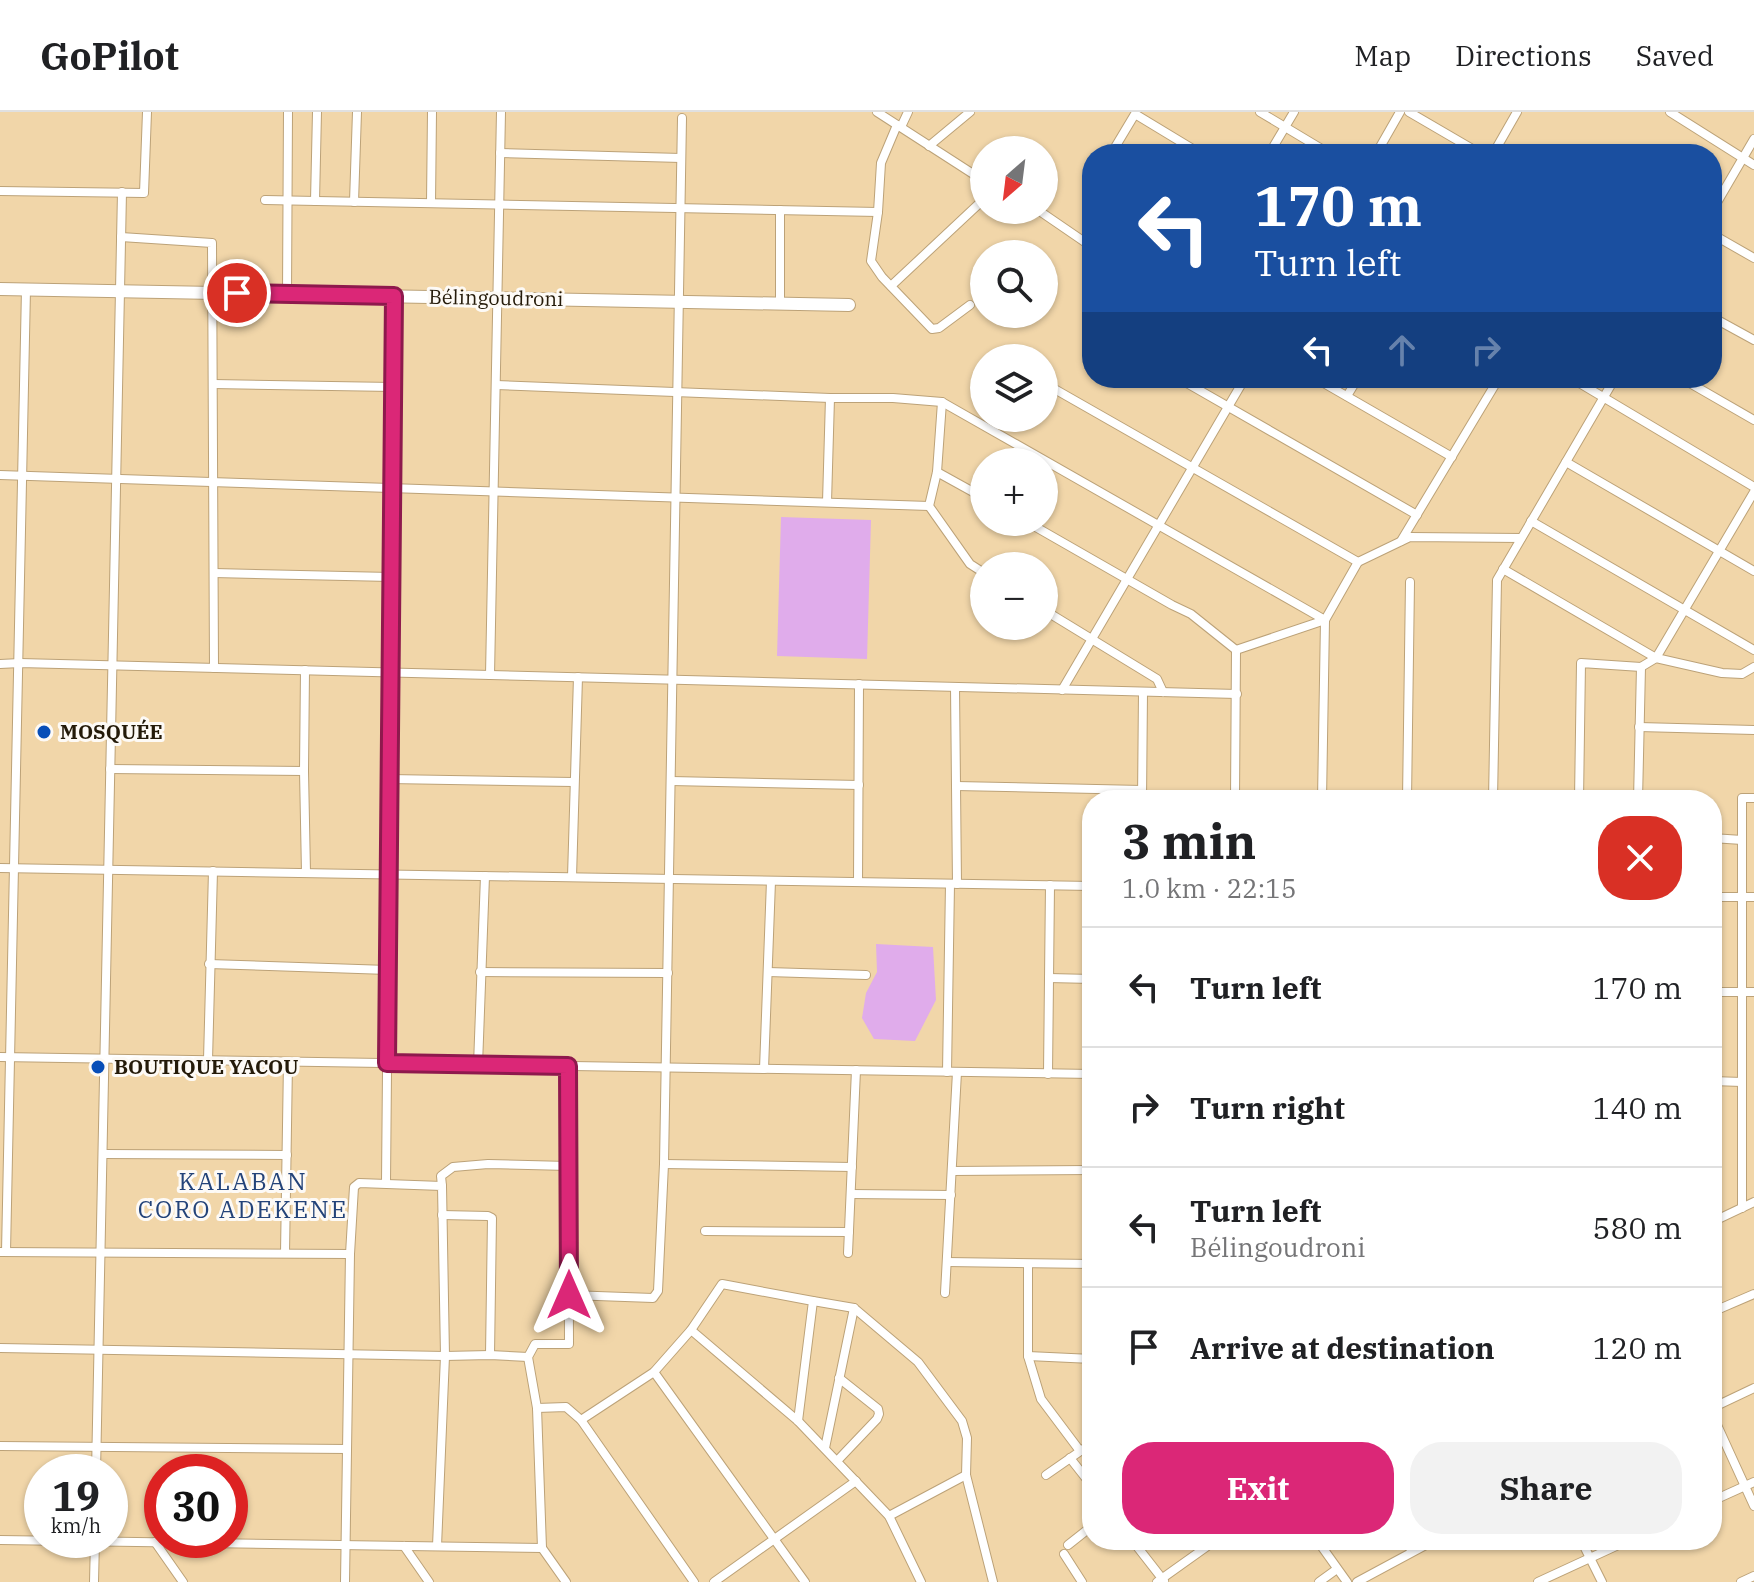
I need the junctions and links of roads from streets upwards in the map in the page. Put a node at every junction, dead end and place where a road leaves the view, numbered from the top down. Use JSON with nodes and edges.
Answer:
{"nodes":[{"id":1,"x":147,"y":112,"type":"edge"},
{"id":2,"x":288,"y":112,"type":"edge"},
{"id":3,"x":317,"y":112,"type":"edge"},
{"id":4,"x":357,"y":112,"type":"edge"},
{"id":5,"x":432,"y":112,"type":"edge"},
{"id":6,"x":501,"y":112,"type":"edge"},
{"id":7,"x":877,"y":112,"type":"edge"},
{"id":8,"x":908,"y":112,"type":"edge"},
{"id":9,"x":970,"y":112,"type":"edge"},
{"id":10,"x":1260,"y":112,"type":"edge"},
{"id":11,"x":1294,"y":112,"type":"edge"},
{"id":12,"x":1400,"y":112,"type":"edge"},
{"id":13,"x":1409,"y":112,"type":"edge"},
{"id":14,"x":1517,"y":112,"type":"edge"},
{"id":15,"x":1670,"y":112,"type":"edge"},
{"id":16,"x":682,"y":118,"type":"dead end"},
{"id":17,"x":899,"y":126,"type":"junction"},
{"id":18,"x":1285,"y":127,"type":"junction"},
{"id":19,"x":1754,"y":139,"type":"edge"},
{"id":20,"x":1117,"y":144,"type":"edge"},
{"id":21,"x":1184,"y":144,"type":"edge"},
{"id":22,"x":1275,"y":144,"type":"edge"},
{"id":23,"x":1313,"y":144,"type":"edge"},
{"id":24,"x":1382,"y":144,"type":"edge"},
{"id":25,"x":1464,"y":144,"type":"edge"},
{"id":26,"x":1499,"y":144,"type":"edge"},
{"id":27,"x":1721,"y":144,"type":"edge"},
{"id":28,"x":1722,"y":145,"type":"edge"},
{"id":29,"x":929,"y":146,"type":"junction"},
{"id":30,"x":500,"y":153,"type":"junction"},
{"id":31,"x":681,"y":158,"type":"junction"},
{"id":32,"x":1743,"y":158,"type":"junction"},
{"id":33,"x":1754,"y":165,"type":"edge"},
{"id":34,"x":970,"y":172,"type":"edge"},
{"id":35,"x":0,"y":191,"type":"edge"},
{"id":36,"x":122,"y":192,"type":"junction"},
{"id":37,"x":1722,"y":194,"type":"edge"},
{"id":38,"x":265,"y":200,"type":"dead end"},
{"id":39,"x":288,"y":200,"type":"junction"},
{"id":40,"x":315,"y":201,"type":"junction"},
{"id":41,"x":354,"y":202,"type":"junction"},
{"id":42,"x":431,"y":203,"type":"junction"},
{"id":43,"x":499,"y":205,"type":"junction"},
{"id":44,"x":680,"y":208,"type":"junction"},
{"id":45,"x":780,"y":210,"type":"junction"},
{"id":46,"x":878,"y":212,"type":"junction"},
{"id":47,"x":970,"y":212,"type":"edge"},
{"id":48,"x":1058,"y":224,"type":"edge"},
{"id":49,"x":121,"y":237,"type":"junction"},
{"id":50,"x":1082,"y":240,"type":"edge"},
{"id":51,"x":1722,"y":240,"type":"edge"},
{"id":52,"x":1754,"y":258,"type":"edge"},
{"id":53,"x":891,"y":286,"type":"junction"},
{"id":54,"x":0,"y":289,"type":"edge"},
{"id":55,"x":26,"y":289,"type":"junction"},
{"id":56,"x":120,"y":291,"type":"junction"},
{"id":57,"x":212,"y":293,"type":"junction"},
{"id":58,"x":287,"y":294,"type":"junction"},
{"id":59,"x":394,"y":296,"type":"junction"},
{"id":60,"x":497,"y":298,"type":"junction"},
{"id":61,"x":679,"y":302,"type":"junction"},
{"id":62,"x":780,"y":303,"type":"junction"},
{"id":63,"x":849,"y":305,"type":"dead end"},
{"id":64,"x":970,"y":305,"type":"dead end"},
{"id":65,"x":1722,"y":322,"type":"edge"},
{"id":66,"x":1754,"y":340,"type":"edge"},
{"id":67,"x":213,"y":384,"type":"junction"},
{"id":68,"x":496,"y":385,"type":"junction"},
{"id":69,"x":393,"y":387,"type":"junction"},
{"id":70,"x":1196,"y":388,"type":"edge"},
{"id":71,"x":1239,"y":388,"type":"edge"},
{"id":72,"x":1333,"y":388,"type":"edge"},
{"id":73,"x":1352,"y":388,"type":"edge"},
{"id":74,"x":1493,"y":388,"type":"edge"},
{"id":75,"x":1588,"y":388,"type":"edge"},
{"id":76,"x":1609,"y":388,"type":"edge"},
{"id":77,"x":1698,"y":388,"type":"edge"},
{"id":78,"x":677,"y":391,"type":"junction"},
{"id":79,"x":1058,"y":391,"type":"edge"},
{"id":80,"x":1347,"y":396,"type":"junction"},
{"id":81,"x":1603,"y":397,"type":"junction"},
{"id":82,"x":830,"y":398,"type":"junction"},
{"id":83,"x":942,"y":402,"type":"junction"},
{"id":84,"x":1229,"y":406,"type":"junction"},
{"id":85,"x":1754,"y":420,"type":"edge"},
{"id":86,"x":1452,"y":457,"type":"junction"},
{"id":87,"x":1566,"y":462,"type":"junction"},
{"id":88,"x":1192,"y":468,"type":"junction"},
{"id":89,"x":937,"y":472,"type":"junction"},
{"id":90,"x":0,"y":475,"type":"edge"},
{"id":91,"x":23,"y":476,"type":"junction"},
{"id":92,"x":116,"y":479,"type":"junction"},
{"id":93,"x":213,"y":482,"type":"junction"},
{"id":94,"x":392,"y":488,"type":"junction"},
{"id":95,"x":970,"y":490,"type":"edge"},
{"id":96,"x":1754,"y":490,"type":"edge"},
{"id":97,"x":493,"y":492,"type":"junction"},
{"id":98,"x":676,"y":497,"type":"junction"},
{"id":99,"x":827,"y":502,"type":"junction"},
{"id":100,"x":929,"y":506,"type":"junction"},
{"id":101,"x":1417,"y":515,"type":"junction"},
{"id":102,"x":1531,"y":521,"type":"junction"},
{"id":103,"x":1159,"y":526,"type":"junction"},
{"id":104,"x":1052,"y":536,"type":"edge"},
{"id":105,"x":1521,"y":538,"type":"junction"},
{"id":106,"x":1401,"y":541,"type":"junction"},
{"id":107,"x":1719,"y":551,"type":"junction"},
{"id":108,"x":1358,"y":562,"type":"junction"},
{"id":109,"x":970,"y":564,"type":"edge"},
{"id":110,"x":1503,"y":569,"type":"junction"},
{"id":111,"x":1754,"y":571,"type":"edge"},
{"id":112,"x":214,"y":573,"type":"junction"},
{"id":113,"x":391,"y":577,"type":"junction"},
{"id":114,"x":1128,"y":578,"type":"junction"},
{"id":115,"x":1410,"y":582,"type":"dead end"},
{"id":116,"x":1685,"y":610,"type":"junction"},
{"id":117,"x":1058,"y":618,"type":"edge"},
{"id":118,"x":1325,"y":620,"type":"junction"},
{"id":119,"x":1092,"y":639,"type":"junction"},
{"id":120,"x":1236,"y":650,"type":"junction"},
{"id":121,"x":1754,"y":650,"type":"edge"},
{"id":122,"x":1656,"y":658,"type":"junction"},
{"id":123,"x":20,"y":663,"type":"junction"},
{"id":124,"x":0,"y":664,"type":"edge"},
{"id":125,"x":112,"y":665,"type":"junction"},
{"id":126,"x":1641,"y":667,"type":"junction"},
{"id":127,"x":1754,"y":667,"type":"edge"},
{"id":128,"x":214,"y":668,"type":"junction"},
{"id":129,"x":305,"y":670,"type":"junction"},
{"id":130,"x":390,"y":672,"type":"junction"},
{"id":131,"x":490,"y":675,"type":"junction"},
{"id":132,"x":578,"y":677,"type":"junction"},
{"id":133,"x":673,"y":680,"type":"junction"},
{"id":134,"x":859,"y":684,"type":"junction"},
{"id":135,"x":955,"y":687,"type":"junction"},
{"id":136,"x":1062,"y":690,"type":"junction"},
{"id":137,"x":1143,"y":692,"type":"junction"},
{"id":138,"x":1163,"y":692,"type":"junction"},
{"id":139,"x":1237,"y":694,"type":"junction"},
{"id":140,"x":1639,"y":727,"type":"junction"},
{"id":141,"x":1754,"y":730,"type":"edge"},
{"id":142,"x":110,"y":769,"type":"junction"},
{"id":143,"x":304,"y":771,"type":"junction"},
{"id":144,"x":389,"y":779,"type":"junction"},
{"id":145,"x":671,"y":781,"type":"junction"},
{"id":146,"x":573,"y":782,"type":"junction"},
{"id":147,"x":859,"y":785,"type":"junction"},
{"id":148,"x":956,"y":786,"type":"junction"},
{"id":149,"x":1142,"y":790,"type":"joint"},
{"id":150,"x":1235,"y":790,"type":"edge"},
{"id":151,"x":1322,"y":790,"type":"edge"},
{"id":152,"x":1407,"y":790,"type":"edge"},
{"id":153,"x":1493,"y":790,"type":"edge"},
{"id":154,"x":1579,"y":790,"type":"edge"},
{"id":155,"x":1638,"y":790,"type":"edge"},
{"id":156,"x":1754,"y":798,"type":"edge"},
{"id":157,"x":1722,"y":839,"type":"edge"},
{"id":158,"x":1742,"y":840,"type":"junction"},
{"id":159,"x":0,"y":868,"type":"edge"},
{"id":160,"x":13,"y":868,"type":"junction"},
{"id":161,"x":108,"y":870,"type":"junction"},
{"id":162,"x":213,"y":871,"type":"junction"},
{"id":163,"x":306,"y":873,"type":"junction"},
{"id":164,"x":389,"y":874,"type":"junction"},
{"id":165,"x":485,"y":876,"type":"junction"},
{"id":166,"x":572,"y":877,"type":"junction"},
{"id":167,"x":669,"y":879,"type":"junction"},
{"id":168,"x":771,"y":881,"type":"junction"},
{"id":169,"x":858,"y":882,"type":"junction"},
{"id":170,"x":953,"y":884,"type":"junction"},
{"id":171,"x":1050,"y":885,"type":"junction"},
{"id":172,"x":1082,"y":886,"type":"edge"},
{"id":173,"x":1722,"y":897,"type":"edge"},
{"id":174,"x":1742,"y":897,"type":"junction"},
{"id":175,"x":1754,"y":897,"type":"edge"},
{"id":176,"x":209,"y":964,"type":"junction"},
{"id":177,"x":388,"y":970,"type":"junction"},
{"id":178,"x":480,"y":972,"type":"junction"},
{"id":179,"x":768,"y":972,"type":"junction"},
{"id":180,"x":668,"y":973,"type":"junction"},
{"id":181,"x":866,"y":975,"type":"dead end"},
{"id":182,"x":1049,"y":978,"type":"junction"},
{"id":183,"x":1082,"y":979,"type":"edge"},
{"id":184,"x":1722,"y":992,"type":"edge"},
{"id":185,"x":1742,"y":992,"type":"junction"},
{"id":186,"x":1754,"y":992,"type":"edge"},
{"id":187,"x":5,"y":1057,"type":"edge"},
{"id":188,"x":105,"y":1059,"type":"junction"},
{"id":189,"x":208,"y":1060,"type":"junction"},
{"id":190,"x":288,"y":1062,"type":"junction"},
{"id":191,"x":387,"y":1063,"type":"junction"},
{"id":192,"x":478,"y":1065,"type":"junction"},
{"id":193,"x":568,"y":1066,"type":"junction"},
{"id":194,"x":666,"y":1067,"type":"junction"},
{"id":195,"x":764,"y":1069,"type":"junction"},
{"id":196,"x":856,"y":1070,"type":"junction"},
{"id":197,"x":947,"y":1072,"type":"junction"},
{"id":198,"x":957,"y":1072,"type":"junction"},
{"id":199,"x":1048,"y":1074,"type":"junction"},
{"id":200,"x":1082,"y":1074,"type":"edge"},
{"id":201,"x":1722,"y":1081,"type":"edge"},
{"id":202,"x":1742,"y":1082,"type":"junction"},
{"id":203,"x":103,"y":1154,"type":"junction"},
{"id":204,"x":287,"y":1155,"type":"junction"},
{"id":205,"x":664,"y":1164,"type":"junction"},
{"id":206,"x":568,"y":1166,"type":"junction"},
{"id":207,"x":852,"y":1167,"type":"junction"},
{"id":208,"x":1082,"y":1170,"type":"edge"},
{"id":209,"x":952,"y":1171,"type":"junction"},
{"id":210,"x":386,"y":1183,"type":"junction"},
{"id":211,"x":442,"y":1186,"type":"junction"},
{"id":212,"x":851,"y":1194,"type":"junction"},
{"id":213,"x":951,"y":1195,"type":"junction"},
{"id":214,"x":1754,"y":1202,"type":"edge"},
{"id":215,"x":1742,"y":1208,"type":"junction"},
{"id":216,"x":442,"y":1215,"type":"junction"},
{"id":217,"x":1722,"y":1217,"type":"edge"},
{"id":218,"x":705,"y":1231,"type":"dead end"},
{"id":219,"x":849,"y":1232,"type":"junction"},
{"id":220,"x":3,"y":1252,"type":"edge"},
{"id":221,"x":101,"y":1252,"type":"junction"},
{"id":222,"x":285,"y":1253,"type":"junction"},
{"id":223,"x":848,"y":1253,"type":"dead end"},
{"id":224,"x":350,"y":1254,"type":"junction"},
{"id":225,"x":947,"y":1262,"type":"junction"},
{"id":226,"x":1028,"y":1264,"type":"junction"},
{"id":227,"x":1082,"y":1264,"type":"edge"},
{"id":228,"x":945,"y":1293,"type":"dead end"},
{"id":229,"x":1754,"y":1294,"type":"edge"},
{"id":230,"x":569,"y":1295,"type":"junction"},
{"id":231,"x":813,"y":1301,"type":"junction"},
{"id":232,"x":854,"y":1308,"type":"junction"},
{"id":233,"x":1722,"y":1308,"type":"edge"},
{"id":234,"x":691,"y":1330,"type":"junction"},
{"id":235,"x":0,"y":1348,"type":"edge"},
{"id":236,"x":99,"y":1350,"type":"junction"},
{"id":237,"x":349,"y":1353,"type":"junction"},
{"id":238,"x":490,"y":1355,"type":"junction"},
{"id":239,"x":445,"y":1356,"type":"junction"},
{"id":240,"x":1028,"y":1356,"type":"junction"},
{"id":241,"x":528,"y":1357,"type":"junction"},
{"id":242,"x":1082,"y":1359,"type":"edge"},
{"id":243,"x":654,"y":1372,"type":"junction"},
{"id":244,"x":839,"y":1378,"type":"junction"},
{"id":245,"x":1754,"y":1388,"type":"edge"},
{"id":246,"x":1722,"y":1406,"type":"edge"},
{"id":247,"x":537,"y":1408,"type":"junction"},
{"id":248,"x":581,"y":1420,"type":"junction"},
{"id":249,"x":798,"y":1421,"type":"junction"},
{"id":250,"x":1722,"y":1430,"type":"edge"},
{"id":251,"x":0,"y":1446,"type":"edge"},
{"id":252,"x":97,"y":1447,"type":"junction"},
{"id":253,"x":825,"y":1448,"type":"junction"},
{"id":254,"x":347,"y":1449,"type":"junction"},
{"id":255,"x":1080,"y":1451,"type":"joint"},
{"id":256,"x":97,"y":1454,"type":"edge"},
{"id":257,"x":1070,"y":1458,"type":"junction"},
{"id":258,"x":837,"y":1461,"type":"junction"},
{"id":259,"x":1082,"y":1473,"type":"edge"},
{"id":260,"x":966,"y":1475,"type":"junction"},
{"id":261,"x":1046,"y":1475,"type":"dead end"},
{"id":262,"x":856,"y":1481,"type":"junction"},
{"id":263,"x":1750,"y":1484,"type":"edge"},
{"id":264,"x":1722,"y":1497,"type":"edge"},
{"id":265,"x":1754,"y":1506,"type":"edge"},
{"id":266,"x":889,"y":1516,"type":"junction"},
{"id":267,"x":1082,"y":1535,"type":"edge"},
{"id":268,"x":774,"y":1539,"type":"junction"},
{"id":269,"x":0,"y":1540,"type":"edge"},
{"id":270,"x":24,"y":1540,"type":"edge"},
{"id":271,"x":248,"y":1543,"type":"edge"},
{"id":272,"x":345,"y":1545,"type":"junction"},
{"id":273,"x":404,"y":1546,"type":"junction"},
{"id":274,"x":437,"y":1546,"type":"junction"},
{"id":275,"x":542,"y":1548,"type":"junction"},
{"id":276,"x":1139,"y":1550,"type":"edge"},
{"id":277,"x":1203,"y":1550,"type":"edge"},
{"id":278,"x":1324,"y":1550,"type":"edge"},
{"id":279,"x":1586,"y":1550,"type":"edge"},
{"id":280,"x":1607,"y":1550,"type":"edge"},
{"id":281,"x":1412,"y":1551,"type":"edge"},
{"id":282,"x":95,"y":1558,"type":"edge"},
{"id":283,"x":166,"y":1558,"type":"edge"},
{"id":284,"x":1590,"y":1558,"type":"junction"},
{"id":285,"x":1337,"y":1569,"type":"junction"},
{"id":286,"x":1754,"y":1576,"type":"edge"},
{"id":287,"x":1161,"y":1581,"type":"edge"},
{"id":288,"x":94,"y":1582,"type":"edge"},
{"id":289,"x":183,"y":1582,"type":"edge"},
{"id":290,"x":345,"y":1582,"type":"edge"},
{"id":291,"x":429,"y":1582,"type":"edge"},
{"id":292,"x":566,"y":1582,"type":"edge"},
{"id":293,"x":694,"y":1582,"type":"edge"},
{"id":294,"x":714,"y":1582,"type":"edge"},
{"id":295,"x":805,"y":1582,"type":"edge"},
{"id":296,"x":921,"y":1582,"type":"edge"},
{"id":297,"x":993,"y":1582,"type":"edge"},
{"id":298,"x":1082,"y":1582,"type":"edge"},
{"id":299,"x":1319,"y":1582,"type":"edge"},
{"id":300,"x":1347,"y":1582,"type":"edge"},
{"id":301,"x":1357,"y":1582,"type":"edge"},
{"id":302,"x":1538,"y":1582,"type":"edge"},
{"id":303,"x":1602,"y":1582,"type":"edge"},
{"id":304,"x":1741,"y":1582,"type":"edge"}],
"edges":[{"from":1,"to":36,"type":"street"},
{"from":2,"to":39,"type":"street"},
{"from":3,"to":40,"type":"street"},
{"from":4,"to":41,"type":"street"},
{"from":5,"to":42,"type":"street"},
{"from":6,"to":30,"type":"street"},
{"from":7,"to":17,"type":"street"},
{"from":8,"to":17,"type":"street"},
{"from":9,"to":29,"type":"street"},
{"from":10,"to":18,"type":"street"},
{"from":11,"to":18,"type":"street"},
{"from":12,"to":24,"type":"street"},
{"from":13,"to":25,"type":"street"},
{"from":14,"to":26,"type":"street"},
{"from":15,"to":27,"type":"street"},
{"from":16,"to":31,"type":"street"},
{"from":17,"to":29,"type":"street"},
{"from":17,"to":46,"type":"street"},
{"from":18,"to":22,"type":"street"},
{"from":18,"to":23,"type":"street"},
{"from":19,"to":32,"type":"street"},
{"from":20,"to":21,"type":"street"},
{"from":28,"to":32,"type":"street"},
{"from":29,"to":34,"type":"street"},
{"from":30,"to":31,"type":"street"},
{"from":30,"to":43,"type":"street"},
{"from":31,"to":44,"type":"street"},
{"from":32,"to":33,"type":"street"},
{"from":32,"to":37,"type":"street"},
{"from":35,"to":36,"type":"street"},
{"from":36,"to":49,"type":"street"},
{"from":38,"to":39,"type":"street"},
{"from":39,"to":40,"type":"street"},
{"from":39,"to":58,"type":"street"},
{"from":40,"to":41,"type":"street"},
{"from":41,"to":42,"type":"street"},
{"from":42,"to":43,"type":"street"},
{"from":43,"to":44,"type":"street"},
{"from":43,"to":60,"type":"street"},
{"from":44,"to":45,"type":"street"},
{"from":44,"to":61,"type":"street"},
{"from":45,"to":46,"type":"street"},
{"from":45,"to":62,"type":"street"},
{"from":46,"to":53,"type":"street"},
{"from":47,"to":53,"type":"street"},
{"from":48,"to":50,"type":"street"},
{"from":49,"to":56,"type":"street"},
{"from":49,"to":57,"type":"street"},
{"from":51,"to":52,"type":"street"},
{"from":53,"to":64,"type":"street"},
{"from":54,"to":55,"type":"street","name":"Bélingoudroni"},
{"from":55,"to":56,"type":"street","name":"Bélingoudroni"},
{"from":55,"to":91,"type":"street"},
{"from":56,"to":57,"type":"street","name":"Bélingoudroni"},
{"from":56,"to":92,"type":"street"},
{"from":57,"to":58,"type":"street","name":"Bélingoudroni"},
{"from":57,"to":67,"type":"street"},
{"from":58,"to":59,"type":"street","name":"Bélingoudroni"},
{"from":59,"to":60,"type":"street","name":"Bélingoudroni"},
{"from":59,"to":69,"type":"street"},
{"from":60,"to":61,"type":"street","name":"Bélingoudroni"},
{"from":60,"to":68,"type":"street"},
{"from":61,"to":62,"type":"street","name":"Bélingoudroni"},
{"from":61,"to":78,"type":"street"},
{"from":62,"to":63,"type":"street","name":"Bélingoudroni"},
{"from":65,"to":66,"type":"street"},
{"from":67,"to":69,"type":"street"},
{"from":67,"to":93,"type":"street"},
{"from":68,"to":78,"type":"street"},
{"from":68,"to":97,"type":"street"},
{"from":69,"to":94,"type":"street"},
{"from":70,"to":84,"type":"street"},
{"from":71,"to":84,"type":"street"},
{"from":72,"to":80,"type":"street"},
{"from":73,"to":80,"type":"street"},
{"from":74,"to":86,"type":"street"},
{"from":75,"to":81,"type":"street"},
{"from":76,"to":81,"type":"street"},
{"from":77,"to":85,"type":"street"},
{"from":78,"to":82,"type":"street"},
{"from":78,"to":98,"type":"street"},
{"from":79,"to":88,"type":"street"},
{"from":80,"to":86,"type":"street"},
{"from":81,"to":87,"type":"street"},
{"from":81,"to":96,"type":"street"},
{"from":82,"to":83,"type":"street"},
{"from":82,"to":99,"type":"street"},
{"from":83,"to":89,"type":"street"},
{"from":83,"to":103,"type":"street"},
{"from":84,"to":88,"type":"street"},
{"from":84,"to":101,"type":"street"},
{"from":86,"to":101,"type":"street"},
{"from":87,"to":102,"type":"street"},
{"from":87,"to":107,"type":"street"},
{"from":88,"to":103,"type":"street"},
{"from":88,"to":108,"type":"street"},
{"from":89,"to":95,"type":"street"},
{"from":89,"to":100,"type":"street"},
{"from":90,"to":91,"type":"street"},
{"from":91,"to":92,"type":"street"},
{"from":91,"to":123,"type":"street"},
{"from":92,"to":93,"type":"street"},
{"from":92,"to":125,"type":"street"},
{"from":93,"to":94,"type":"street"},
{"from":93,"to":112,"type":"street"},
{"from":94,"to":97,"type":"street"},
{"from":94,"to":113,"type":"street"},
{"from":96,"to":107,"type":"street"},
{"from":97,"to":98,"type":"street"},
{"from":97,"to":131,"type":"street"},
{"from":98,"to":99,"type":"street"},
{"from":98,"to":133,"type":"street"},
{"from":99,"to":100,"type":"street"},
{"from":100,"to":109,"type":"street"},
{"from":101,"to":106,"type":"street"},
{"from":102,"to":105,"type":"street"},
{"from":102,"to":116,"type":"street"},
{"from":103,"to":114,"type":"street"},
{"from":103,"to":118,"type":"street"},
{"from":104,"to":114,"type":"street"},
{"from":105,"to":106,"type":"street"},
{"from":105,"to":110,"type":"street"},
{"from":106,"to":108,"type":"street"},
{"from":107,"to":111,"type":"street"},
{"from":107,"to":116,"type":"street"},
{"from":108,"to":118,"type":"street"},
{"from":110,"to":122,"type":"street"},
{"from":110,"to":153,"type":"street"},
{"from":112,"to":113,"type":"street"},
{"from":112,"to":128,"type":"street"},
{"from":113,"to":130,"type":"street"},
{"from":114,"to":119,"type":"street"},
{"from":114,"to":120,"type":"street"},
{"from":115,"to":152,"type":"street"},
{"from":116,"to":121,"type":"street"},
{"from":116,"to":122,"type":"street"},
{"from":117,"to":119,"type":"street"},
{"from":118,"to":120,"type":"street"},
{"from":118,"to":151,"type":"street"},
{"from":119,"to":136,"type":"street"},
{"from":119,"to":138,"type":"street"},
{"from":120,"to":139,"type":"street"},
{"from":122,"to":126,"type":"street"},
{"from":122,"to":127,"type":"street"},
{"from":123,"to":124,"type":"street"},
{"from":123,"to":125,"type":"street"},
{"from":123,"to":160,"type":"street"},
{"from":125,"to":128,"type":"street"},
{"from":125,"to":142,"type":"street"},
{"from":126,"to":140,"type":"street"},
{"from":126,"to":154,"type":"street"},
{"from":128,"to":129,"type":"street"},
{"from":129,"to":130,"type":"street"},
{"from":129,"to":143,"type":"street"},
{"from":130,"to":131,"type":"street"},
{"from":130,"to":144,"type":"street"},
{"from":131,"to":132,"type":"street"},
{"from":132,"to":133,"type":"street"},
{"from":132,"to":146,"type":"street"},
{"from":133,"to":134,"type":"street"},
{"from":133,"to":145,"type":"street"},
{"from":134,"to":135,"type":"street"},
{"from":134,"to":147,"type":"street"},
{"from":135,"to":136,"type":"street"},
{"from":135,"to":148,"type":"street"},
{"from":136,"to":137,"type":"street"},
{"from":137,"to":138,"type":"street"},
{"from":137,"to":149,"type":"street"},
{"from":138,"to":139,"type":"street"},
{"from":139,"to":150,"type":"street"},
{"from":140,"to":141,"type":"street"},
{"from":140,"to":155,"type":"street"},
{"from":142,"to":143,"type":"street"},
{"from":142,"to":161,"type":"street"},
{"from":143,"to":163,"type":"street"},
{"from":144,"to":146,"type":"street"},
{"from":144,"to":164,"type":"street"},
{"from":145,"to":147,"type":"street"},
{"from":145,"to":167,"type":"street"},
{"from":146,"to":166,"type":"street"},
{"from":147,"to":169,"type":"street"},
{"from":148,"to":149,"type":"street"},
{"from":148,"to":170,"type":"street"},
{"from":156,"to":158,"type":"street"},
{"from":157,"to":158,"type":"street"},
{"from":158,"to":174,"type":"street"},
{"from":159,"to":160,"type":"street"},
{"from":160,"to":161,"type":"street"},
{"from":160,"to":187,"type":"street"},
{"from":161,"to":162,"type":"street"},
{"from":161,"to":188,"type":"street"},
{"from":162,"to":163,"type":"street"},
{"from":162,"to":176,"type":"street"},
{"from":163,"to":164,"type":"street"},
{"from":164,"to":165,"type":"street"},
{"from":164,"to":177,"type":"street"},
{"from":165,"to":166,"type":"street"},
{"from":165,"to":178,"type":"street"},
{"from":166,"to":167,"type":"street"},
{"from":167,"to":168,"type":"street"},
{"from":167,"to":180,"type":"street"},
{"from":168,"to":169,"type":"street"},
{"from":168,"to":179,"type":"street"},
{"from":169,"to":170,"type":"street"},
{"from":170,"to":171,"type":"street"},
{"from":170,"to":197,"type":"street"},
{"from":171,"to":172,"type":"street"},
{"from":171,"to":182,"type":"street"},
{"from":173,"to":174,"type":"street"},
{"from":174,"to":175,"type":"street"},
{"from":174,"to":185,"type":"street"},
{"from":176,"to":177,"type":"street"},
{"from":176,"to":189,"type":"street"},
{"from":177,"to":191,"type":"street"},
{"from":178,"to":180,"type":"street"},
{"from":178,"to":192,"type":"street"},
{"from":179,"to":181,"type":"street"},
{"from":179,"to":195,"type":"street"},
{"from":180,"to":194,"type":"street"},
{"from":182,"to":183,"type":"street"},
{"from":182,"to":199,"type":"street"},
{"from":184,"to":185,"type":"street"},
{"from":185,"to":186,"type":"street"},
{"from":185,"to":202,"type":"street"},
{"from":187,"to":188,"type":"street"},
{"from":187,"to":220,"type":"street"},
{"from":188,"to":189,"type":"street"},
{"from":188,"to":203,"type":"street"},
{"from":189,"to":190,"type":"street"},
{"from":190,"to":191,"type":"street"},
{"from":190,"to":204,"type":"street"},
{"from":191,"to":192,"type":"street"},
{"from":191,"to":210,"type":"street"},
{"from":192,"to":193,"type":"street"},
{"from":193,"to":194,"type":"street"},
{"from":193,"to":206,"type":"street"},
{"from":194,"to":195,"type":"street"},
{"from":194,"to":205,"type":"street"},
{"from":195,"to":196,"type":"street"},
{"from":196,"to":197,"type":"street"},
{"from":196,"to":207,"type":"street"},
{"from":197,"to":198,"type":"street"},
{"from":198,"to":199,"type":"street"},
{"from":198,"to":209,"type":"street"},
{"from":199,"to":200,"type":"street"},
{"from":201,"to":202,"type":"street"},
{"from":202,"to":215,"type":"street"},
{"from":203,"to":204,"type":"street"},
{"from":203,"to":221,"type":"street"},
{"from":204,"to":222,"type":"street"},
{"from":205,"to":207,"type":"street"},
{"from":205,"to":230,"type":"street"},
{"from":206,"to":211,"type":"street"},
{"from":206,"to":230,"type":"street"},
{"from":207,"to":212,"type":"street"},
{"from":208,"to":209,"type":"street"},
{"from":209,"to":213,"type":"street"},
{"from":210,"to":211,"type":"street"},
{"from":210,"to":224,"type":"street"},
{"from":211,"to":216,"type":"street"},
{"from":212,"to":213,"type":"street"},
{"from":212,"to":219,"type":"street"},
{"from":213,"to":225,"type":"street"},
{"from":214,"to":215,"type":"street"},
{"from":215,"to":217,"type":"street"},
{"from":216,"to":238,"type":"street"},
{"from":216,"to":239,"type":"street"},
{"from":218,"to":219,"type":"street"},
{"from":219,"to":223,"type":"street"},
{"from":220,"to":221,"type":"street"},
{"from":221,"to":222,"type":"street"},
{"from":221,"to":236,"type":"street"},
{"from":222,"to":224,"type":"street"},
{"from":224,"to":237,"type":"street"},
{"from":225,"to":226,"type":"street"},
{"from":225,"to":228,"type":"street"},
{"from":226,"to":227,"type":"street"},
{"from":226,"to":240,"type":"street"},
{"from":229,"to":233,"type":"street"},
{"from":230,"to":241,"type":"street"},
{"from":231,"to":232,"type":"street"},
{"from":231,"to":234,"type":"street"},
{"from":231,"to":249,"type":"street"},
{"from":232,"to":244,"type":"street"},
{"from":232,"to":260,"type":"street"},
{"from":234,"to":243,"type":"street"},
{"from":234,"to":249,"type":"street"},
{"from":235,"to":236,"type":"street"},
{"from":236,"to":237,"type":"street"},
{"from":236,"to":252,"type":"street"},
{"from":237,"to":239,"type":"street"},
{"from":237,"to":254,"type":"street"},
{"from":238,"to":239,"type":"street"},
{"from":238,"to":241,"type":"street"},
{"from":239,"to":274,"type":"street"},
{"from":240,"to":242,"type":"street"},
{"from":240,"to":255,"type":"street"},
{"from":241,"to":247,"type":"street"},
{"from":243,"to":248,"type":"street"},
{"from":243,"to":268,"type":"street"},
{"from":244,"to":253,"type":"street"},
{"from":244,"to":258,"type":"street"},
{"from":245,"to":246,"type":"street"},
{"from":247,"to":248,"type":"street"},
{"from":247,"to":275,"type":"street"},
{"from":248,"to":293,"type":"street"},
{"from":249,"to":253,"type":"street"},
{"from":250,"to":263,"type":"street"},
{"from":251,"to":252,"type":"street"},
{"from":252,"to":254,"type":"street"},
{"from":252,"to":256,"type":"street"},
{"from":253,"to":258,"type":"street"},
{"from":254,"to":272,"type":"street"},
{"from":255,"to":257,"type":"street"},
{"from":257,"to":259,"type":"street"},
{"from":257,"to":261,"type":"street"},
{"from":258,"to":262,"type":"street"},
{"from":260,"to":266,"type":"street"},
{"from":260,"to":297,"type":"street"},
{"from":262,"to":266,"type":"street"},
{"from":262,"to":268,"type":"street"},
{"from":263,"to":264,"type":"street"},
{"from":263,"to":265,"type":"street"},
{"from":266,"to":296,"type":"street"},
{"from":267,"to":298,"type":"street"},
{"from":268,"to":294,"type":"street"},
{"from":268,"to":295,"type":"street"},
{"from":269,"to":270,"type":"street"},
{"from":271,"to":272,"type":"street"},
{"from":272,"to":273,"type":"street"},
{"from":272,"to":290,"type":"street"},
{"from":273,"to":274,"type":"street"},
{"from":273,"to":291,"type":"street"},
{"from":274,"to":275,"type":"street"},
{"from":275,"to":292,"type":"street"},
{"from":276,"to":287,"type":"street"},
{"from":277,"to":287,"type":"street"},
{"from":278,"to":285,"type":"street"},
{"from":279,"to":284,"type":"street"},
{"from":280,"to":284,"type":"street"},
{"from":281,"to":301,"type":"street"},
{"from":282,"to":288,"type":"street"},
{"from":283,"to":289,"type":"street"},
{"from":284,"to":302,"type":"street"},
{"from":284,"to":303,"type":"street"},
{"from":285,"to":299,"type":"street"},
{"from":285,"to":300,"type":"street"},
{"from":286,"to":304,"type":"street"}]}
